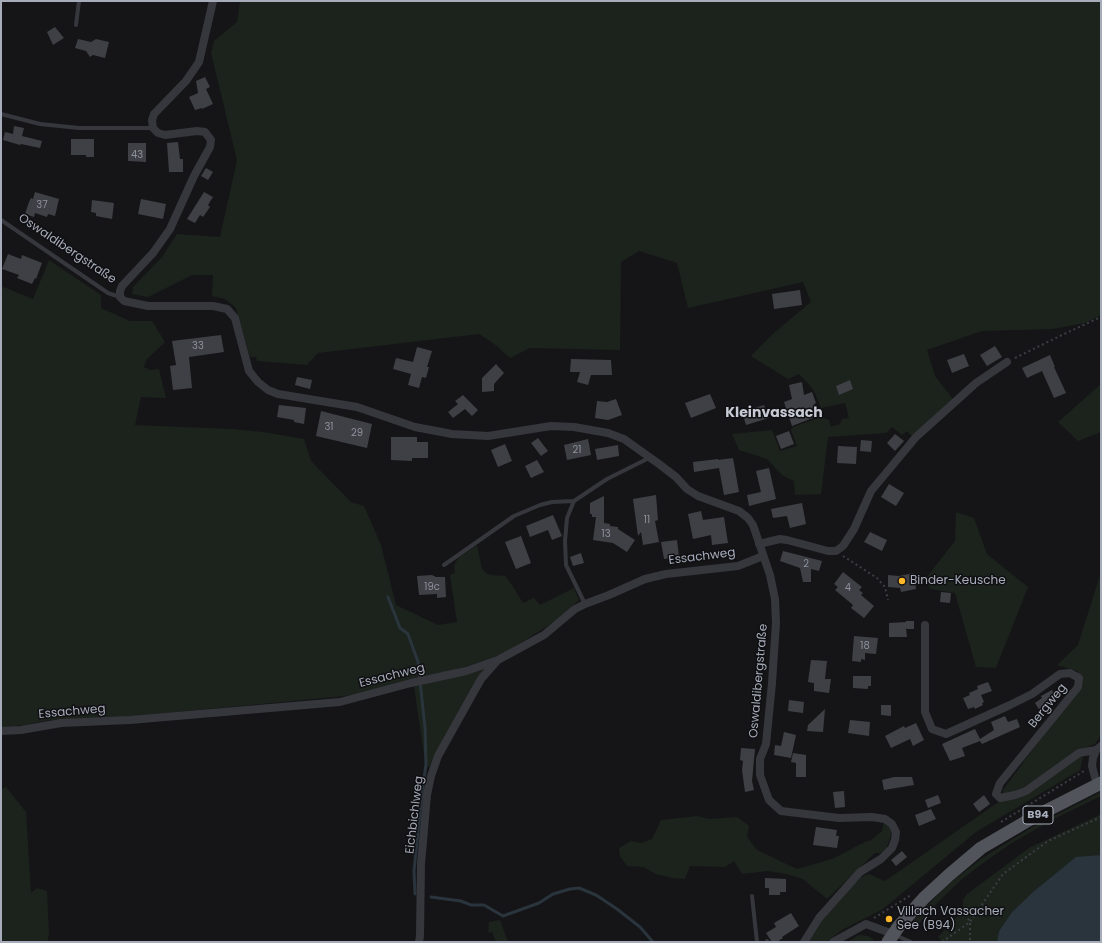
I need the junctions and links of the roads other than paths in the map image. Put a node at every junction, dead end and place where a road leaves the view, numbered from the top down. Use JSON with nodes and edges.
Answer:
{"nodes":[{"id":1,"x":79,"y":1,"type":"edge"},
{"id":2,"x":213,"y":1,"type":"edge"},
{"id":3,"x":76,"y":25,"type":"dead end"},
{"id":4,"x":1,"y":114,"type":"edge"},
{"id":5,"x":153,"y":128,"type":"junction"},
{"id":6,"x":1,"y":220,"type":"edge"},
{"id":7,"x":120,"y":297,"type":"junction"},
{"id":8,"x":1007,"y":362,"type":"road end"},
{"id":9,"x":649,"y":457,"type":"junction"},
{"id":10,"x":574,"y":501,"type":"junction"},
{"id":11,"x":759,"y":544,"type":"junction"},
{"id":12,"x":763,"y":556,"type":"junction"},
{"id":13,"x":444,"y":565,"type":"dead end"},
{"id":14,"x":585,"y":604,"type":"junction"},
{"id":15,"x":925,"y":625,"type":"dead end"},
{"id":16,"x":498,"y":660,"type":"junction"},
{"id":17,"x":1,"y":731,"type":"edge"},
{"id":18,"x":1098,"y":748,"type":"edge"},
{"id":19,"x":1099,"y":784,"type":"edge"},
{"id":20,"x":752,"y":896,"type":"dead end"},
{"id":21,"x":890,"y":938,"type":"edge"},
{"id":22,"x":419,"y":942,"type":"edge"},
{"id":23,"x":757,"y":942,"type":"edge"},
{"id":24,"x":804,"y":942,"type":"edge"},
{"id":25,"x":832,"y":942,"type":"edge"},
{"id":26,"x":911,"y":942,"type":"edge"}],
"edges":[{"from":1,"to":3,"type":"lane"},
{"from":2,"to":5,"type":"street"},
{"from":4,"to":5,"type":"lane","name":"Oswaldibergstraße"},
{"from":5,"to":7,"type":"street","name":"Oswaldibergstraße"},
{"from":6,"to":7,"type":"lane","name":"Oswaldibergstraße"},
{"from":7,"to":9,"type":"street","name":"Oswaldibergstraße"},
{"from":8,"to":11,"type":"street"},
{"from":9,"to":10,"type":"lane"},
{"from":9,"to":11,"type":"street","name":"Oswaldibergstraße"},
{"from":10,"to":13,"type":"lane"},
{"from":10,"to":14,"type":"lane"},
{"from":11,"to":12,"type":"street","name":"Oswaldibergstraße"},
{"from":12,"to":14,"type":"street","name":"Essachweg"},
{"from":12,"to":24,"type":"street","name":"Oswaldibergstraße"},
{"from":14,"to":16,"type":"street","name":"Essachweg"},
{"from":15,"to":18,"type":"street","name":"Bergweg"},
{"from":16,"to":17,"type":"street","name":"Essachweg"},
{"from":16,"to":22,"type":"street","name":"Eichbichlweg"},
{"from":18,"to":19,"type":"street"},
{"from":19,"to":21,"type":"main road","number":"B94"},
{"from":20,"to":23,"type":"lane"},
{"from":21,"to":25,"type":"street"},
{"from":21,"to":26,"type":"lane"}]}
